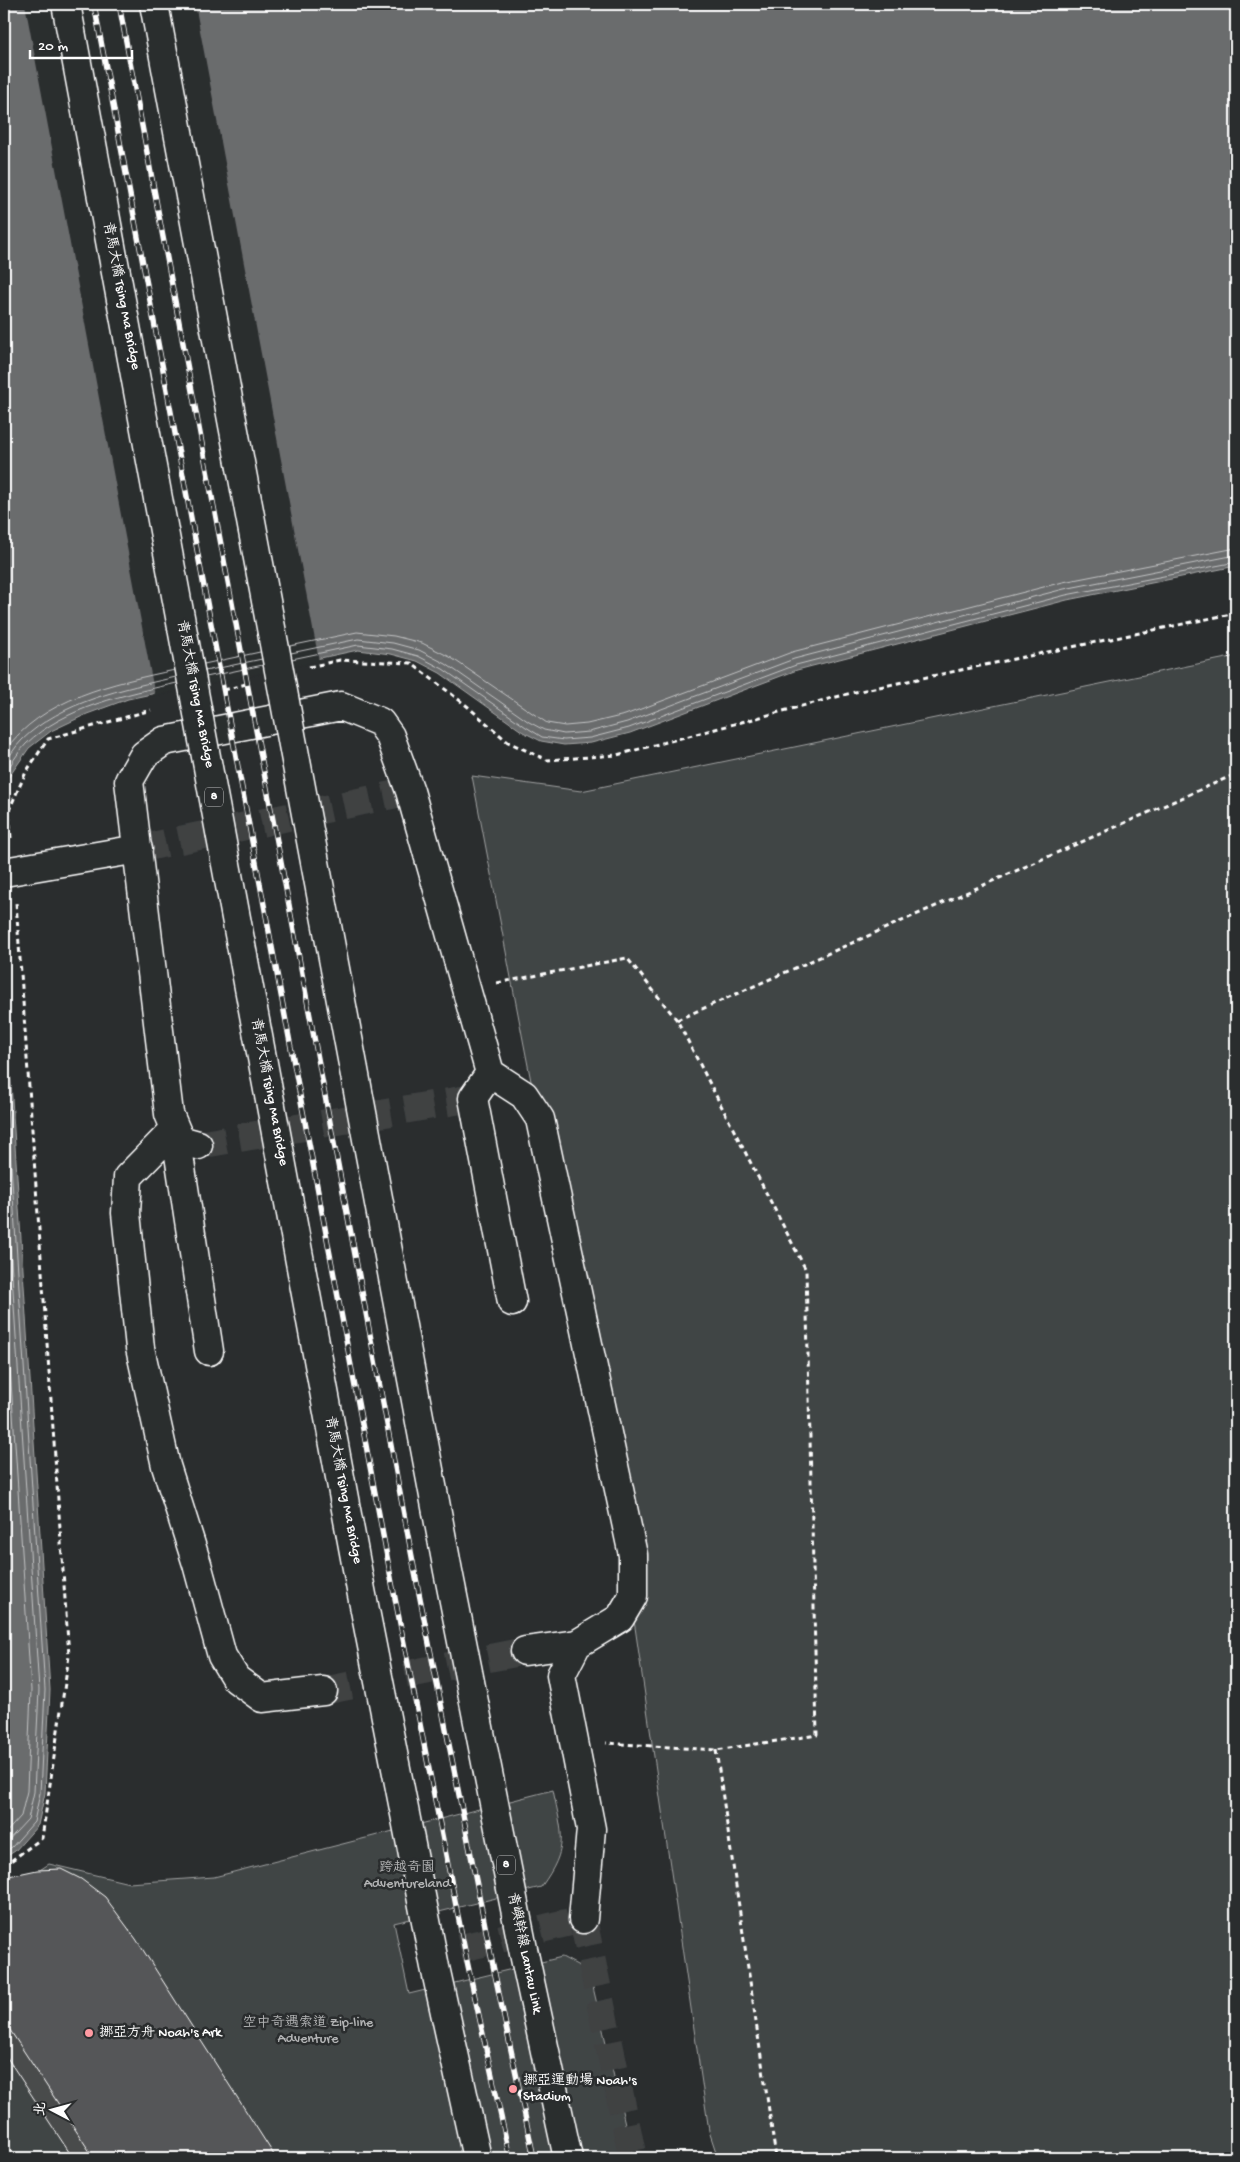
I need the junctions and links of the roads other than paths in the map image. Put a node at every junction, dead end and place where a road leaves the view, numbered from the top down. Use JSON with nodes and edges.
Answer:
{"nodes":[{"id":1,"x":66,"y":4,"type":"edge"},
{"id":2,"x":154,"y":4,"type":"edge"},
{"id":3,"x":138,"y":849,"type":"junction"},
{"id":4,"x":4,"y":872,"type":"edge"},
{"id":5,"x":490,"y":1072,"type":"junction"},
{"id":6,"x":175,"y":1129,"type":"junction"},
{"id":7,"x":198,"y":1145,"type":"tunnel mouth"},
{"id":8,"x":512,"y":1302,"type":"dead end"},
{"id":9,"x":209,"y":1351,"type":"dead end"},
{"id":10,"x":577,"y":1644,"type":"junction"},
{"id":11,"x":525,"y":1651,"type":"tunnel mouth"},
{"id":12,"x":323,"y":1691,"type":"tunnel mouth"},
{"id":13,"x":583,"y":1919,"type":"dead end"},
{"id":14,"x":477,"y":2158,"type":"edge"},
{"id":15,"x":568,"y":2158,"type":"edge"}],
"edges":[{"from":1,"to":14,"type":"main road","name":"青馬大橋 Tsing Ma Bridge","number":"8","bridge":true},
{"from":2,"to":15,"type":"main road","name":"青嶼幹線 Lantau Link","number":"8","bridge":true},
{"from":3,"to":4,"type":"main road"},
{"from":3,"to":5,"type":"main road"},
{"from":3,"to":6,"type":"main road"},
{"from":5,"to":8,"type":"main road"},
{"from":5,"to":10,"type":"main road"},
{"from":6,"to":7,"type":"main road"},
{"from":6,"to":9,"type":"main road"},
{"from":6,"to":12,"type":"main road"},
{"from":10,"to":11,"type":"main road"},
{"from":10,"to":13,"type":"main road"}]}
